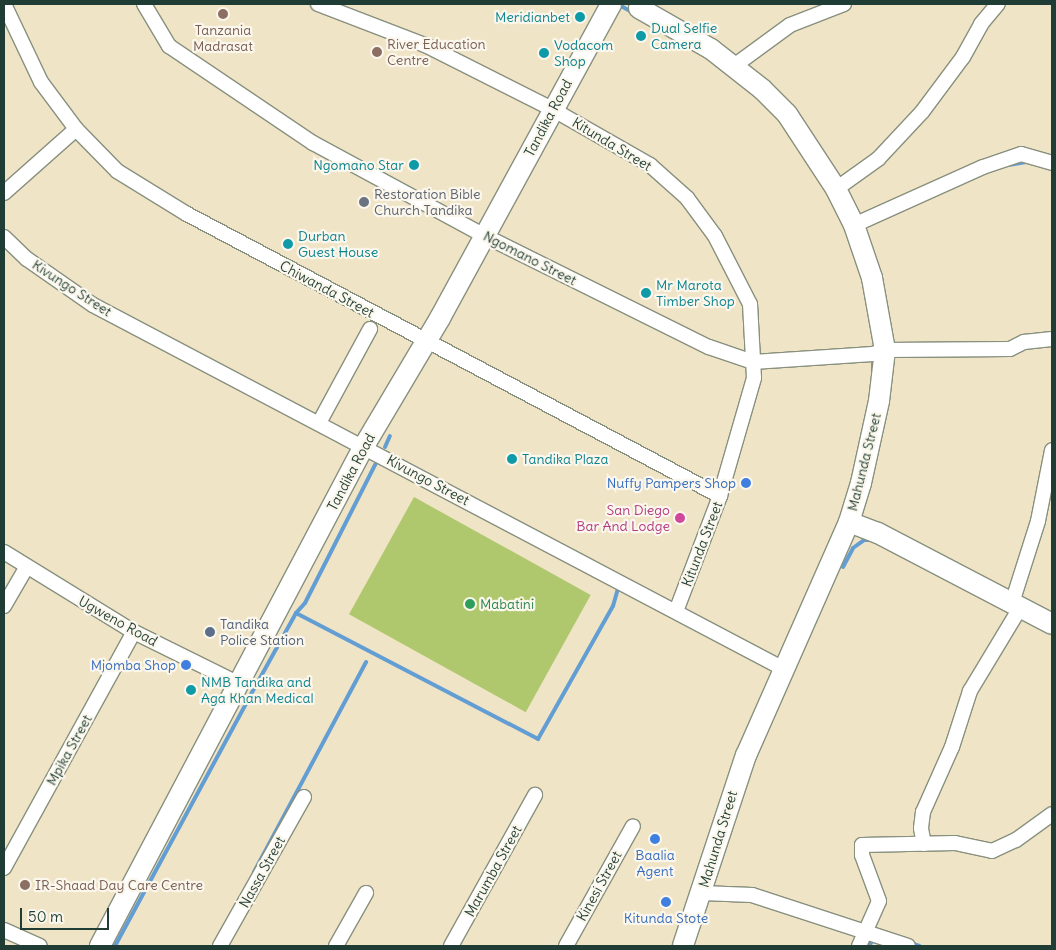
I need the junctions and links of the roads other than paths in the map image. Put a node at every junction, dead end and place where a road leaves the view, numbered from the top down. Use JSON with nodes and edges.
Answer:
{"nodes":[{"id":1,"x":4,"y":4,"type":"edge"},
{"id":2,"x":144,"y":4,"type":"edge"},
{"id":3,"x":318,"y":4,"type":"edge"},
{"id":4,"x":611,"y":4,"type":"edge"},
{"id":5,"x":660,"y":4,"type":"edge"},
{"id":6,"x":844,"y":4,"type":"edge"},
{"id":7,"x":998,"y":4,"type":"edge"},
{"id":8,"x":638,"y":5,"type":"edge"},
{"id":9,"x":673,"y":26,"type":"junction"},
{"id":10,"x":734,"y":66,"type":"junction"},
{"id":11,"x":552,"y":109,"type":"junction"},
{"id":12,"x":76,"y":129,"type":"junction"},
{"id":13,"x":1052,"y":163,"type":"edge"},
{"id":14,"x":836,"y":189,"type":"junction"},
{"id":15,"x":4,"y":194,"type":"edge"},
{"id":16,"x":854,"y":225,"type":"junction"},
{"id":17,"x":485,"y":236,"type":"junction"},
{"id":18,"x":4,"y":237,"type":"edge"},
{"id":19,"x":370,"y":329,"type":"dead end"},
{"id":20,"x":1052,"y":339,"type":"edge"},
{"id":21,"x":425,"y":341,"type":"junction"},
{"id":22,"x":885,"y":350,"type":"junction"},
{"id":23,"x":753,"y":362,"type":"junction"},
{"id":24,"x":319,"y":423,"type":"junction"},
{"id":25,"x":364,"y":446,"type":"junction"},
{"id":26,"x":1052,"y":450,"type":"edge"},
{"id":27,"x":720,"y":496,"type":"junction"},
{"id":28,"x":849,"y":522,"type":"junction"},
{"id":29,"x":4,"y":552,"type":"edge"},
{"id":30,"x":26,"y":568,"type":"junction"},
{"id":31,"x":1016,"y":605,"type":"junction"},
{"id":32,"x":4,"y":606,"type":"edge"},
{"id":33,"x":676,"y":611,"type":"junction"},
{"id":34,"x":1052,"y":624,"type":"edge"},
{"id":35,"x":134,"y":632,"type":"junction"},
{"id":36,"x":782,"y":668,"type":"junction"},
{"id":37,"x":237,"y":684,"type":"junction"},
{"id":38,"x":534,"y":795,"type":"dead end"},
{"id":39,"x":304,"y":797,"type":"dead end"},
{"id":40,"x":1052,"y":814,"type":"edge"},
{"id":41,"x":632,"y":826,"type":"dead end"},
{"id":42,"x":924,"y":844,"type":"junction"},
{"id":43,"x":4,"y":868,"type":"edge"},
{"id":44,"x":366,"y":893,"type":"dead end"},
{"id":45,"x":702,"y":893,"type":"junction"},
{"id":46,"x":4,"y":930,"type":"edge"},
{"id":47,"x":867,"y":933,"type":"junction"},
{"id":48,"x":40,"y":946,"type":"edge"},
{"id":49,"x":100,"y":946,"type":"edge"},
{"id":50,"x":220,"y":946,"type":"edge"},
{"id":51,"x":336,"y":946,"type":"edge"},
{"id":52,"x":451,"y":946,"type":"edge"},
{"id":53,"x":566,"y":946,"type":"edge"},
{"id":54,"x":683,"y":946,"type":"edge"},
{"id":55,"x":859,"y":946,"type":"edge"},
{"id":56,"x":908,"y":946,"type":"edge"}],
"edges":[{"from":1,"to":12,"type":"street","name":"Chiwanda Street"},
{"from":2,"to":17,"type":"street","name":"Ngomano Street"},
{"from":3,"to":11,"type":"street","name":"Kitunda Street"},
{"from":4,"to":11,"type":"street","name":"Tandika Road"},
{"from":5,"to":9,"type":"street"},
{"from":6,"to":10,"type":"street"},
{"from":7,"to":14,"type":"street"},
{"from":8,"to":9,"type":"street","name":"Mahunda Street"},
{"from":9,"to":10,"type":"street","name":"Mahunda Street"},
{"from":10,"to":14,"type":"street","name":"Mahunda Street"},
{"from":11,"to":17,"type":"street","name":"Tandika Road"},
{"from":11,"to":23,"type":"street","name":"Kitunda Street"},
{"from":12,"to":15,"type":"street"},
{"from":12,"to":21,"type":"street","name":"Chiwanda Street"},
{"from":13,"to":16,"type":"street"},
{"from":14,"to":16,"type":"street","name":"Mahunda Street"},
{"from":16,"to":22,"type":"street","name":"Mahunda Street"},
{"from":17,"to":21,"type":"street","name":"Tandika Road"},
{"from":17,"to":23,"type":"street","name":"Ngomano Street"},
{"from":18,"to":24,"type":"street","name":"Kivungo Street"},
{"from":19,"to":24,"type":"street"},
{"from":20,"to":22,"type":"street","name":"Ngomano Street"},
{"from":21,"to":25,"type":"street","name":"Tandika Road"},
{"from":21,"to":27,"type":"street","name":"Chiwanda Street"},
{"from":22,"to":23,"type":"street","name":"Ngomano Street"},
{"from":22,"to":28,"type":"street","name":"Mahunda Street"},
{"from":23,"to":27,"type":"street","name":"Kitunda Street"},
{"from":24,"to":25,"type":"street","name":"Kivungo Street"},
{"from":25,"to":33,"type":"street","name":"Kivungo Street"},
{"from":25,"to":37,"type":"street","name":"Tandika Road"},
{"from":26,"to":31,"type":"street"},
{"from":27,"to":33,"type":"street","name":"Kitunda Street"},
{"from":28,"to":31,"type":"street"},
{"from":28,"to":36,"type":"street","name":"Mahunda Street"},
{"from":29,"to":30,"type":"street","name":"Ugweno Road"},
{"from":30,"to":32,"type":"street"},
{"from":30,"to":35,"type":"street","name":"Ugweno Road"},
{"from":31,"to":34,"type":"street"},
{"from":31,"to":42,"type":"street"},
{"from":33,"to":36,"type":"street","name":"Kivungo Street"},
{"from":35,"to":37,"type":"street","name":"Ugweno Road"},
{"from":35,"to":43,"type":"street","name":"Mpika Street"},
{"from":36,"to":45,"type":"street","name":"Mahunda Street"},
{"from":37,"to":49,"type":"street","name":"Tandika Road"},
{"from":38,"to":52,"type":"street","name":"Marumba Street"},
{"from":39,"to":50,"type":"street","name":"Nassa Street"},
{"from":40,"to":42,"type":"street"},
{"from":41,"to":53,"type":"street","name":"Kinesi Street"},
{"from":42,"to":47,"type":"street"},
{"from":44,"to":51,"type":"street"},
{"from":45,"to":47,"type":"street"},
{"from":45,"to":54,"type":"street","name":"Mahunda Street"},
{"from":46,"to":48,"type":"street"},
{"from":47,"to":55,"type":"street"},
{"from":47,"to":56,"type":"street"}]}
